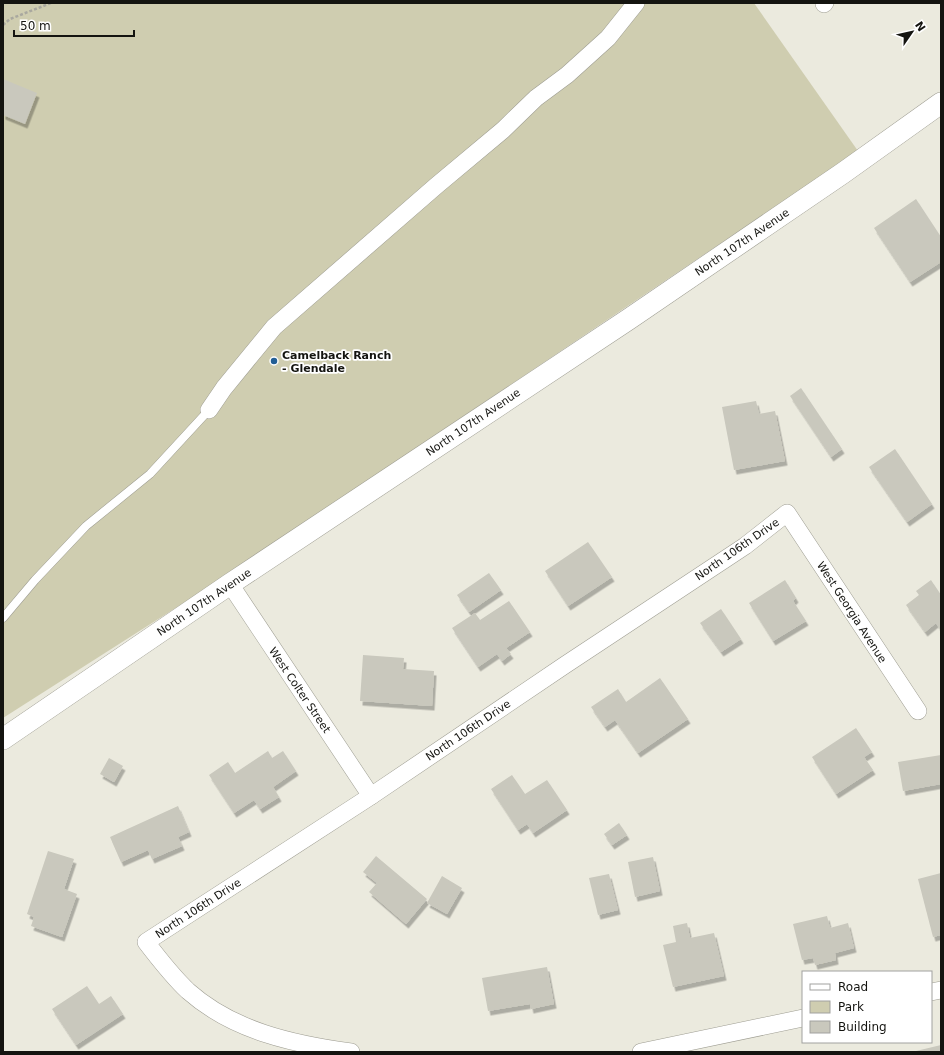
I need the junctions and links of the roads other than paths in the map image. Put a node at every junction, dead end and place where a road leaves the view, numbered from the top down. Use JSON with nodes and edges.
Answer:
{"nodes":[{"id":1,"x":636,"y":3,"type":"edge"},
{"id":2,"x":941,"y":104,"type":"edge"},
{"id":3,"x":209,"y":410,"type":"joint"},
{"id":4,"x":787,"y":513,"type":"joint"},
{"id":5,"x":230,"y":584,"type":"junction"},
{"id":6,"x":3,"y":618,"type":"edge"},
{"id":7,"x":918,"y":711,"type":"dead end"},
{"id":8,"x":3,"y":739,"type":"edge"},
{"id":9,"x":371,"y":796,"type":"junction"},
{"id":10,"x":802,"y":1018,"type":"edge"},
{"id":11,"x":351,"y":1052,"type":"edge"},
{"id":12,"x":641,"y":1052,"type":"edge"}],
"edges":[{"from":1,"to":3,"type":"street"},
{"from":2,"to":5,"type":"street","name":"North 107th Avenue"},
{"from":3,"to":6,"type":"lane"},
{"from":4,"to":7,"type":"street","name":"West Georgia Avenue"},
{"from":4,"to":9,"type":"street","name":"North 106th Drive"},
{"from":5,"to":8,"type":"street","name":"North 107th Avenue"},
{"from":5,"to":9,"type":"street","name":"West Colter Street"},
{"from":9,"to":11,"type":"street","name":"North 106th Drive"},
{"from":10,"to":12,"type":"street"}]}
